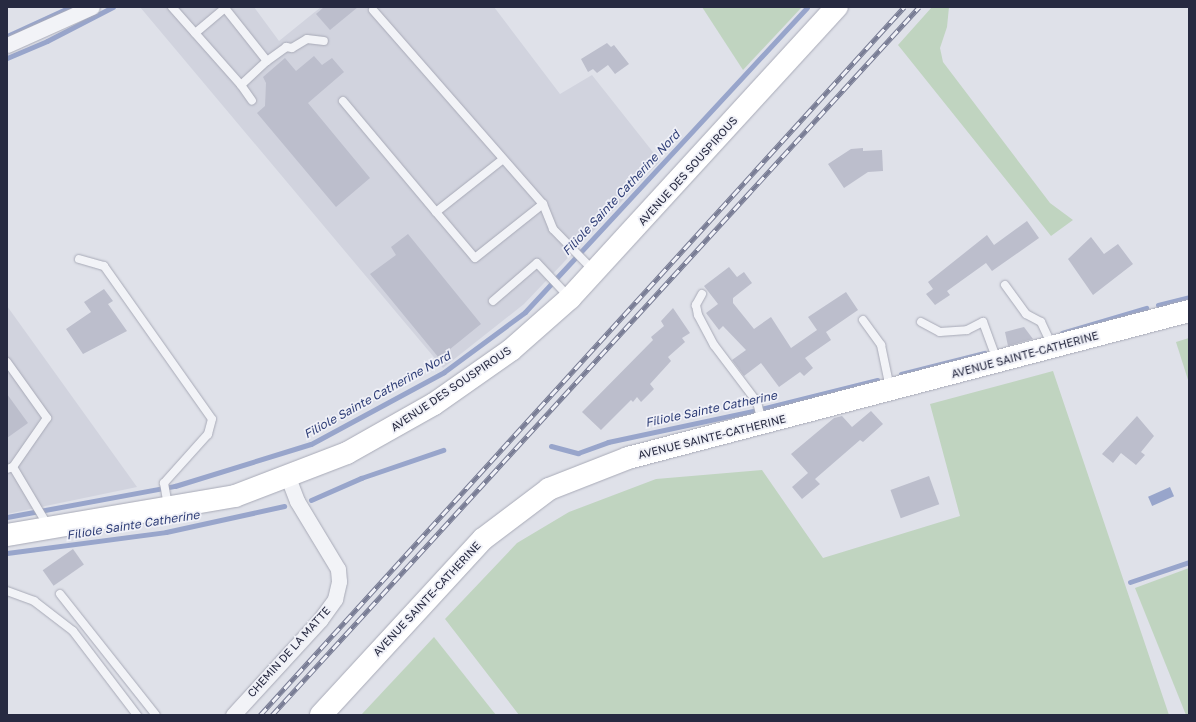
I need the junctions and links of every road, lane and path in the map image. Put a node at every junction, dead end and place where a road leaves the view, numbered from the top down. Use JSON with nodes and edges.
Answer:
{"nodes":[{"id":1,"x":92,"y":7,"type":"edge"},
{"id":2,"x":172,"y":7,"type":"edge"},
{"id":3,"x":837,"y":7,"type":"edge"},
{"id":4,"x":373,"y":10,"type":"dead end"},
{"id":5,"x":195,"y":33,"type":"junction"},
{"id":6,"x":324,"y":41,"type":"dead end"},
{"id":7,"x":7,"y":45,"type":"edge"},
{"id":8,"x":267,"y":61,"type":"junction"},
{"id":9,"x":241,"y":85,"type":"junction"},
{"id":10,"x":252,"y":101,"type":"dead end"},
{"id":11,"x":343,"y":101,"type":"dead end"},
{"id":12,"x":503,"y":159,"type":"junction"},
{"id":13,"x":543,"y":204,"type":"junction"},
{"id":14,"x":436,"y":212,"type":"junction"},
{"id":15,"x":79,"y":259,"type":"dead end"},
{"id":16,"x":595,"y":272,"type":"junction"},
{"id":17,"x":1005,"y":285,"type":"dead end"},
{"id":18,"x":702,"y":294,"type":"dead end"},
{"id":19,"x":570,"y":298,"type":"junction"},
{"id":20,"x":493,"y":301,"type":"dead end"},
{"id":21,"x":1189,"y":311,"type":"edge"},
{"id":22,"x":863,"y":320,"type":"dead end"},
{"id":23,"x":921,"y":322,"type":"dead end"},
{"id":24,"x":1054,"y":348,"type":"junction"},
{"id":25,"x":7,"y":362,"type":"edge"},
{"id":26,"x":998,"y":362,"type":"junction"},
{"id":27,"x":891,"y":390,"type":"junction"},
{"id":28,"x":762,"y":420,"type":"junction"},
{"id":29,"x":10,"y":468,"type":"edge"},
{"id":30,"x":288,"y":477,"type":"junction"},
{"id":31,"x":169,"y":509,"type":"junction"},
{"id":32,"x":49,"y":528,"type":"junction"},
{"id":33,"x":7,"y":535,"type":"edge"},
{"id":34,"x":7,"y":591,"type":"edge"},
{"id":35,"x":60,"y":594,"type":"dead end"},
{"id":36,"x":137,"y":715,"type":"edge"},
{"id":37,"x":156,"y":715,"type":"edge"},
{"id":38,"x":232,"y":715,"type":"edge"},
{"id":39,"x":321,"y":715,"type":"edge"}],
"edges":[{"from":1,"to":7,"type":"street"},
{"from":2,"to":5,"type":"lane"},
{"from":3,"to":16,"type":"main road","name":"AVENUE DES SOUSPIROUS"},
{"from":4,"to":12,"type":"lane"},
{"from":5,"to":8,"type":"lane"},
{"from":5,"to":9,"type":"lane"},
{"from":6,"to":8,"type":"lane"},
{"from":8,"to":9,"type":"lane"},
{"from":9,"to":10,"type":"lane"},
{"from":11,"to":14,"type":"lane"},
{"from":12,"to":13,"type":"lane"},
{"from":12,"to":14,"type":"lane"},
{"from":13,"to":14,"type":"lane"},
{"from":13,"to":16,"type":"lane"},
{"from":15,"to":31,"type":"lane"},
{"from":16,"to":19,"type":"main road","name":"AVENUE DES SOUSPIROUS"},
{"from":17,"to":24,"type":"lane"},
{"from":18,"to":28,"type":"lane"},
{"from":19,"to":20,"type":"lane"},
{"from":19,"to":30,"type":"main road","name":"AVENUE DES SOUSPIROUS"},
{"from":21,"to":24,"type":"main road","name":"AVENUE SAINTE-CATHERINE"},
{"from":22,"to":27,"type":"lane"},
{"from":23,"to":26,"type":"lane"},
{"from":24,"to":26,"type":"main road","name":"AVENUE SAINTE-CATHERINE"},
{"from":25,"to":29,"type":"lane"},
{"from":26,"to":27,"type":"main road","name":"AVENUE SAINTE-CATHERINE"},
{"from":27,"to":28,"type":"main road","name":"AVENUE SAINTE-CATHERINE"},
{"from":28,"to":39,"type":"main road","name":"AVENUE SAINTE-CATHERINE"},
{"from":29,"to":32,"type":"lane"},
{"from":30,"to":31,"type":"main road","name":"AVENUE DES SOUSPIROUS"},
{"from":30,"to":38,"type":"street","name":"CHEMIN DE LA MATTE"},
{"from":31,"to":32,"type":"main road","name":"AVENUE DES SOUSPIROUS"},
{"from":32,"to":33,"type":"main road","name":"AVENUE DES SOUSPIROUS"},
{"from":34,"to":36,"type":"lane"},
{"from":35,"to":37,"type":"lane"}]}
